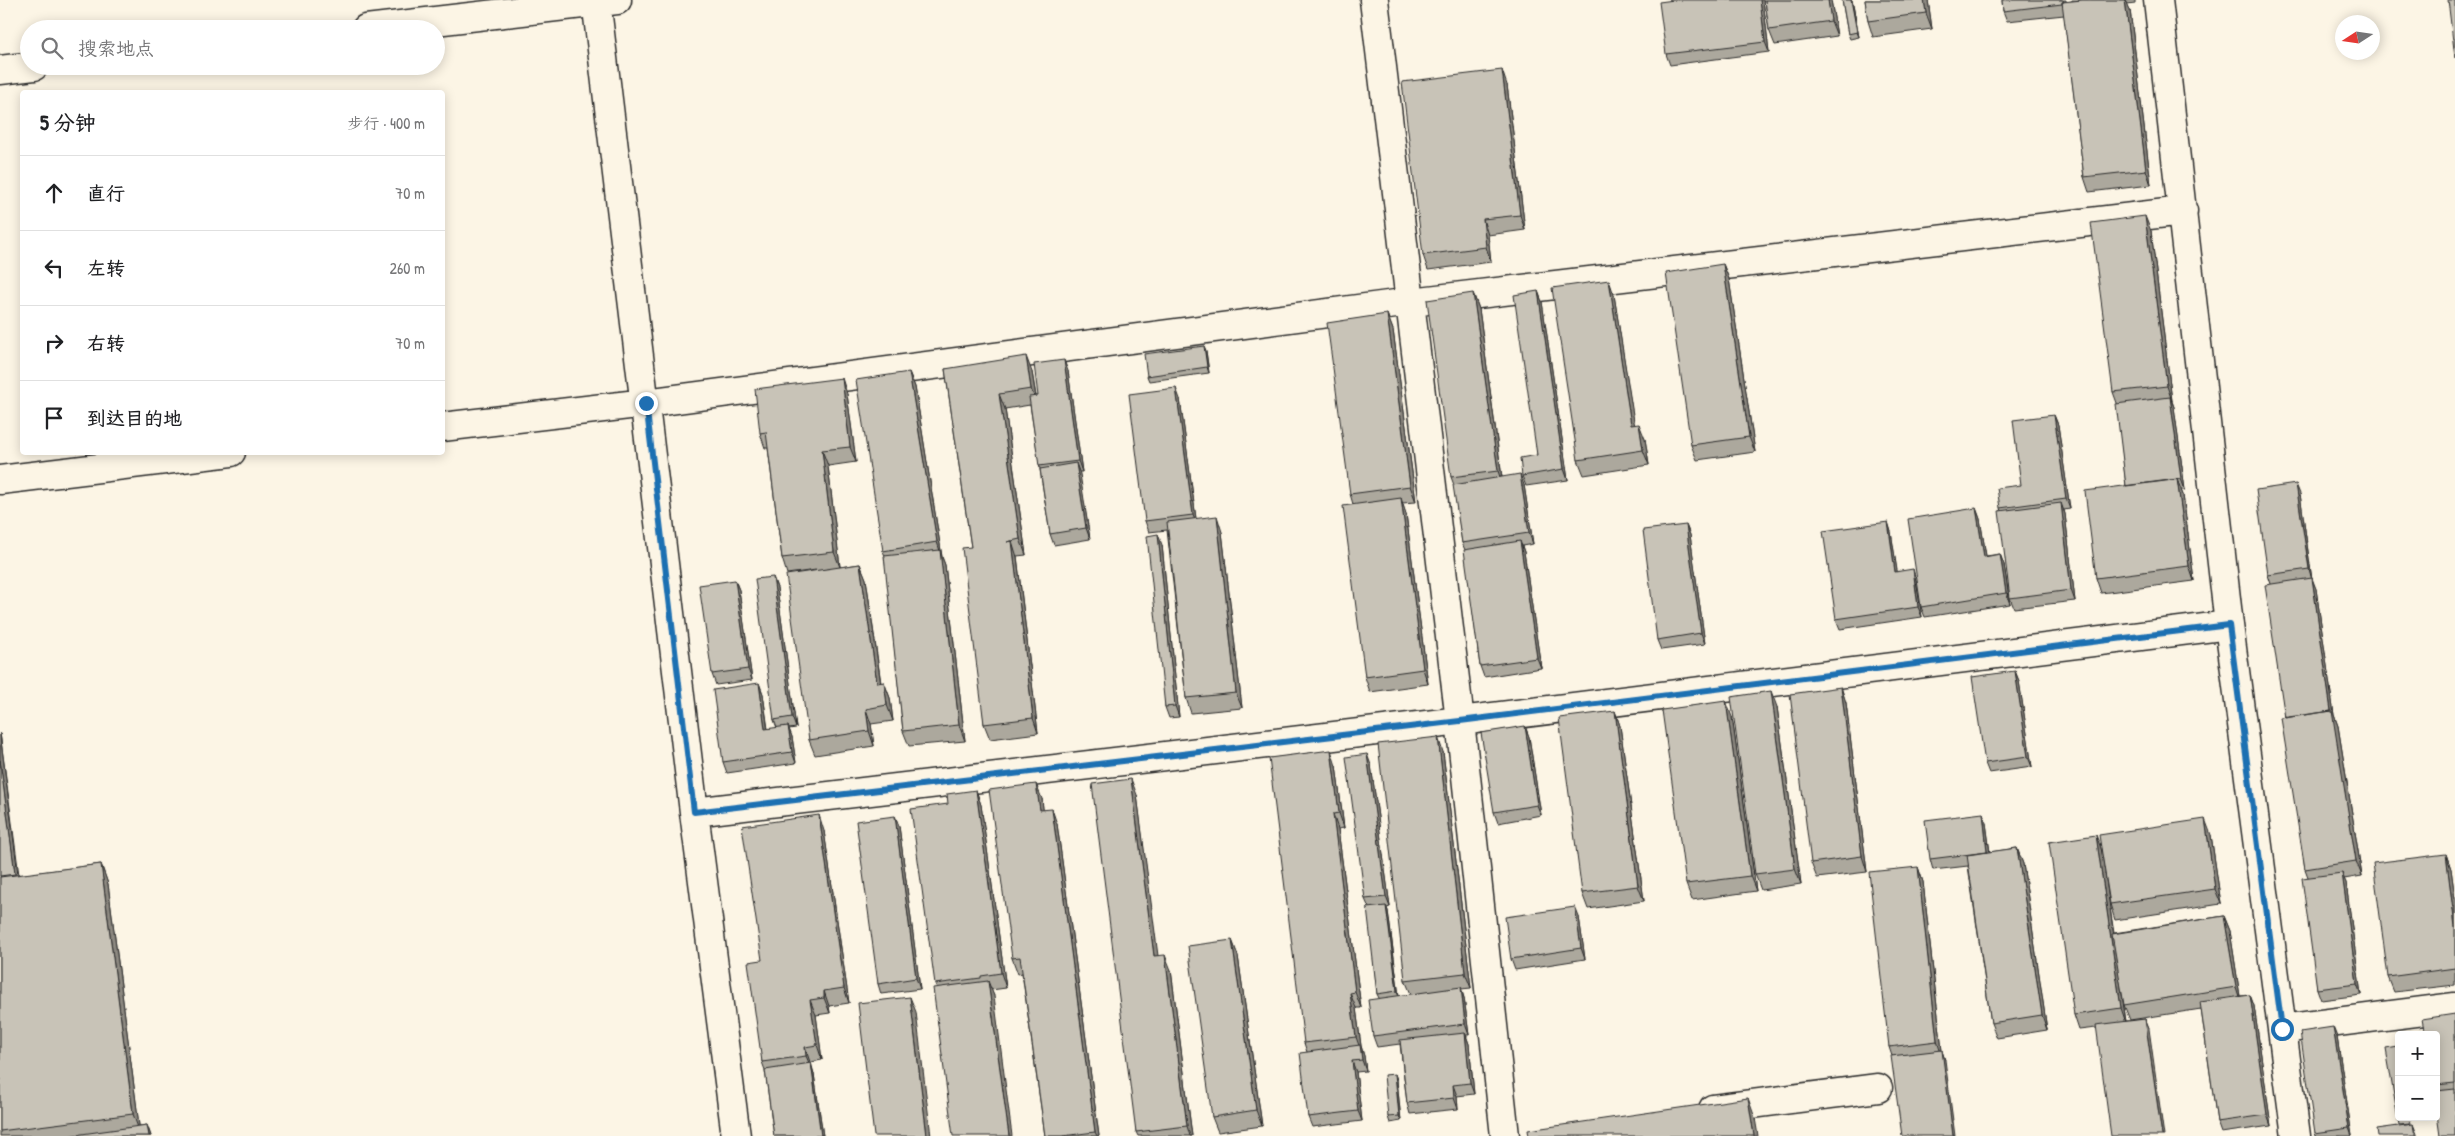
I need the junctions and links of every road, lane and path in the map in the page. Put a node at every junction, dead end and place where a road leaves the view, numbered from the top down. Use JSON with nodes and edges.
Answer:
{"nodes":[{"id":1,"x":1374,"y":0,"type":"edge"},
{"id":2,"x":2158,"y":0,"type":"edge"},
{"id":3,"x":603,"y":1,"type":"edge"},
{"id":4,"x":442,"y":20,"type":"edge"},
{"id":5,"x":20,"y":68,"type":"edge"},
{"id":6,"x":0,"y":70,"type":"edge"},
{"id":7,"x":2183,"y":211,"type":"junction"},
{"id":8,"x":1411,"y":302,"type":"junction"},
{"id":9,"x":646,"y":403,"type":"junction"},
{"id":10,"x":445,"y":427,"type":"edge"},
{"id":11,"x":206,"y":455,"type":"edge"},
{"id":12,"x":0,"y":480,"type":"edge"},
{"id":13,"x":2229,"y":625,"type":"junction"},
{"id":14,"x":1460,"y":721,"type":"junction"},
{"id":15,"x":694,"y":812,"type":"junction"},
{"id":16,"x":2455,"y":1007,"type":"edge"},
{"id":17,"x":2282,"y":1029,"type":"junction"},
{"id":18,"x":1878,"y":1088,"type":"dead end"},
{"id":19,"x":1691,"y":1112,"type":"edge"},
{"id":20,"x":1534,"y":1132,"type":"edge"},
{"id":21,"x":736,"y":1136,"type":"edge"},
{"id":22,"x":1500,"y":1136,"type":"edge"},
{"id":23,"x":1504,"y":1136,"type":"edge"},
{"id":24,"x":2296,"y":1136,"type":"edge"}],
"edges":[{"from":1,"to":8,"type":"street"},
{"from":2,"to":7,"type":"street"},
{"from":3,"to":4,"type":"street"},
{"from":3,"to":9,"type":"street"},
{"from":5,"to":6,"type":"street"},
{"from":7,"to":8,"type":"street"},
{"from":7,"to":13,"type":"street"},
{"from":8,"to":9,"type":"street"},
{"from":8,"to":14,"type":"street"},
{"from":9,"to":10,"type":"street"},
{"from":9,"to":15,"type":"street"},
{"from":11,"to":12,"type":"street"},
{"from":13,"to":14,"type":"street"},
{"from":13,"to":17,"type":"street"},
{"from":14,"to":15,"type":"street"},
{"from":14,"to":23,"type":"street"},
{"from":15,"to":21,"type":"street"},
{"from":16,"to":17,"type":"street"},
{"from":17,"to":24,"type":"street"},
{"from":18,"to":19,"type":"street"},
{"from":20,"to":23,"type":"street"},
{"from":22,"to":23,"type":"street"}]}
